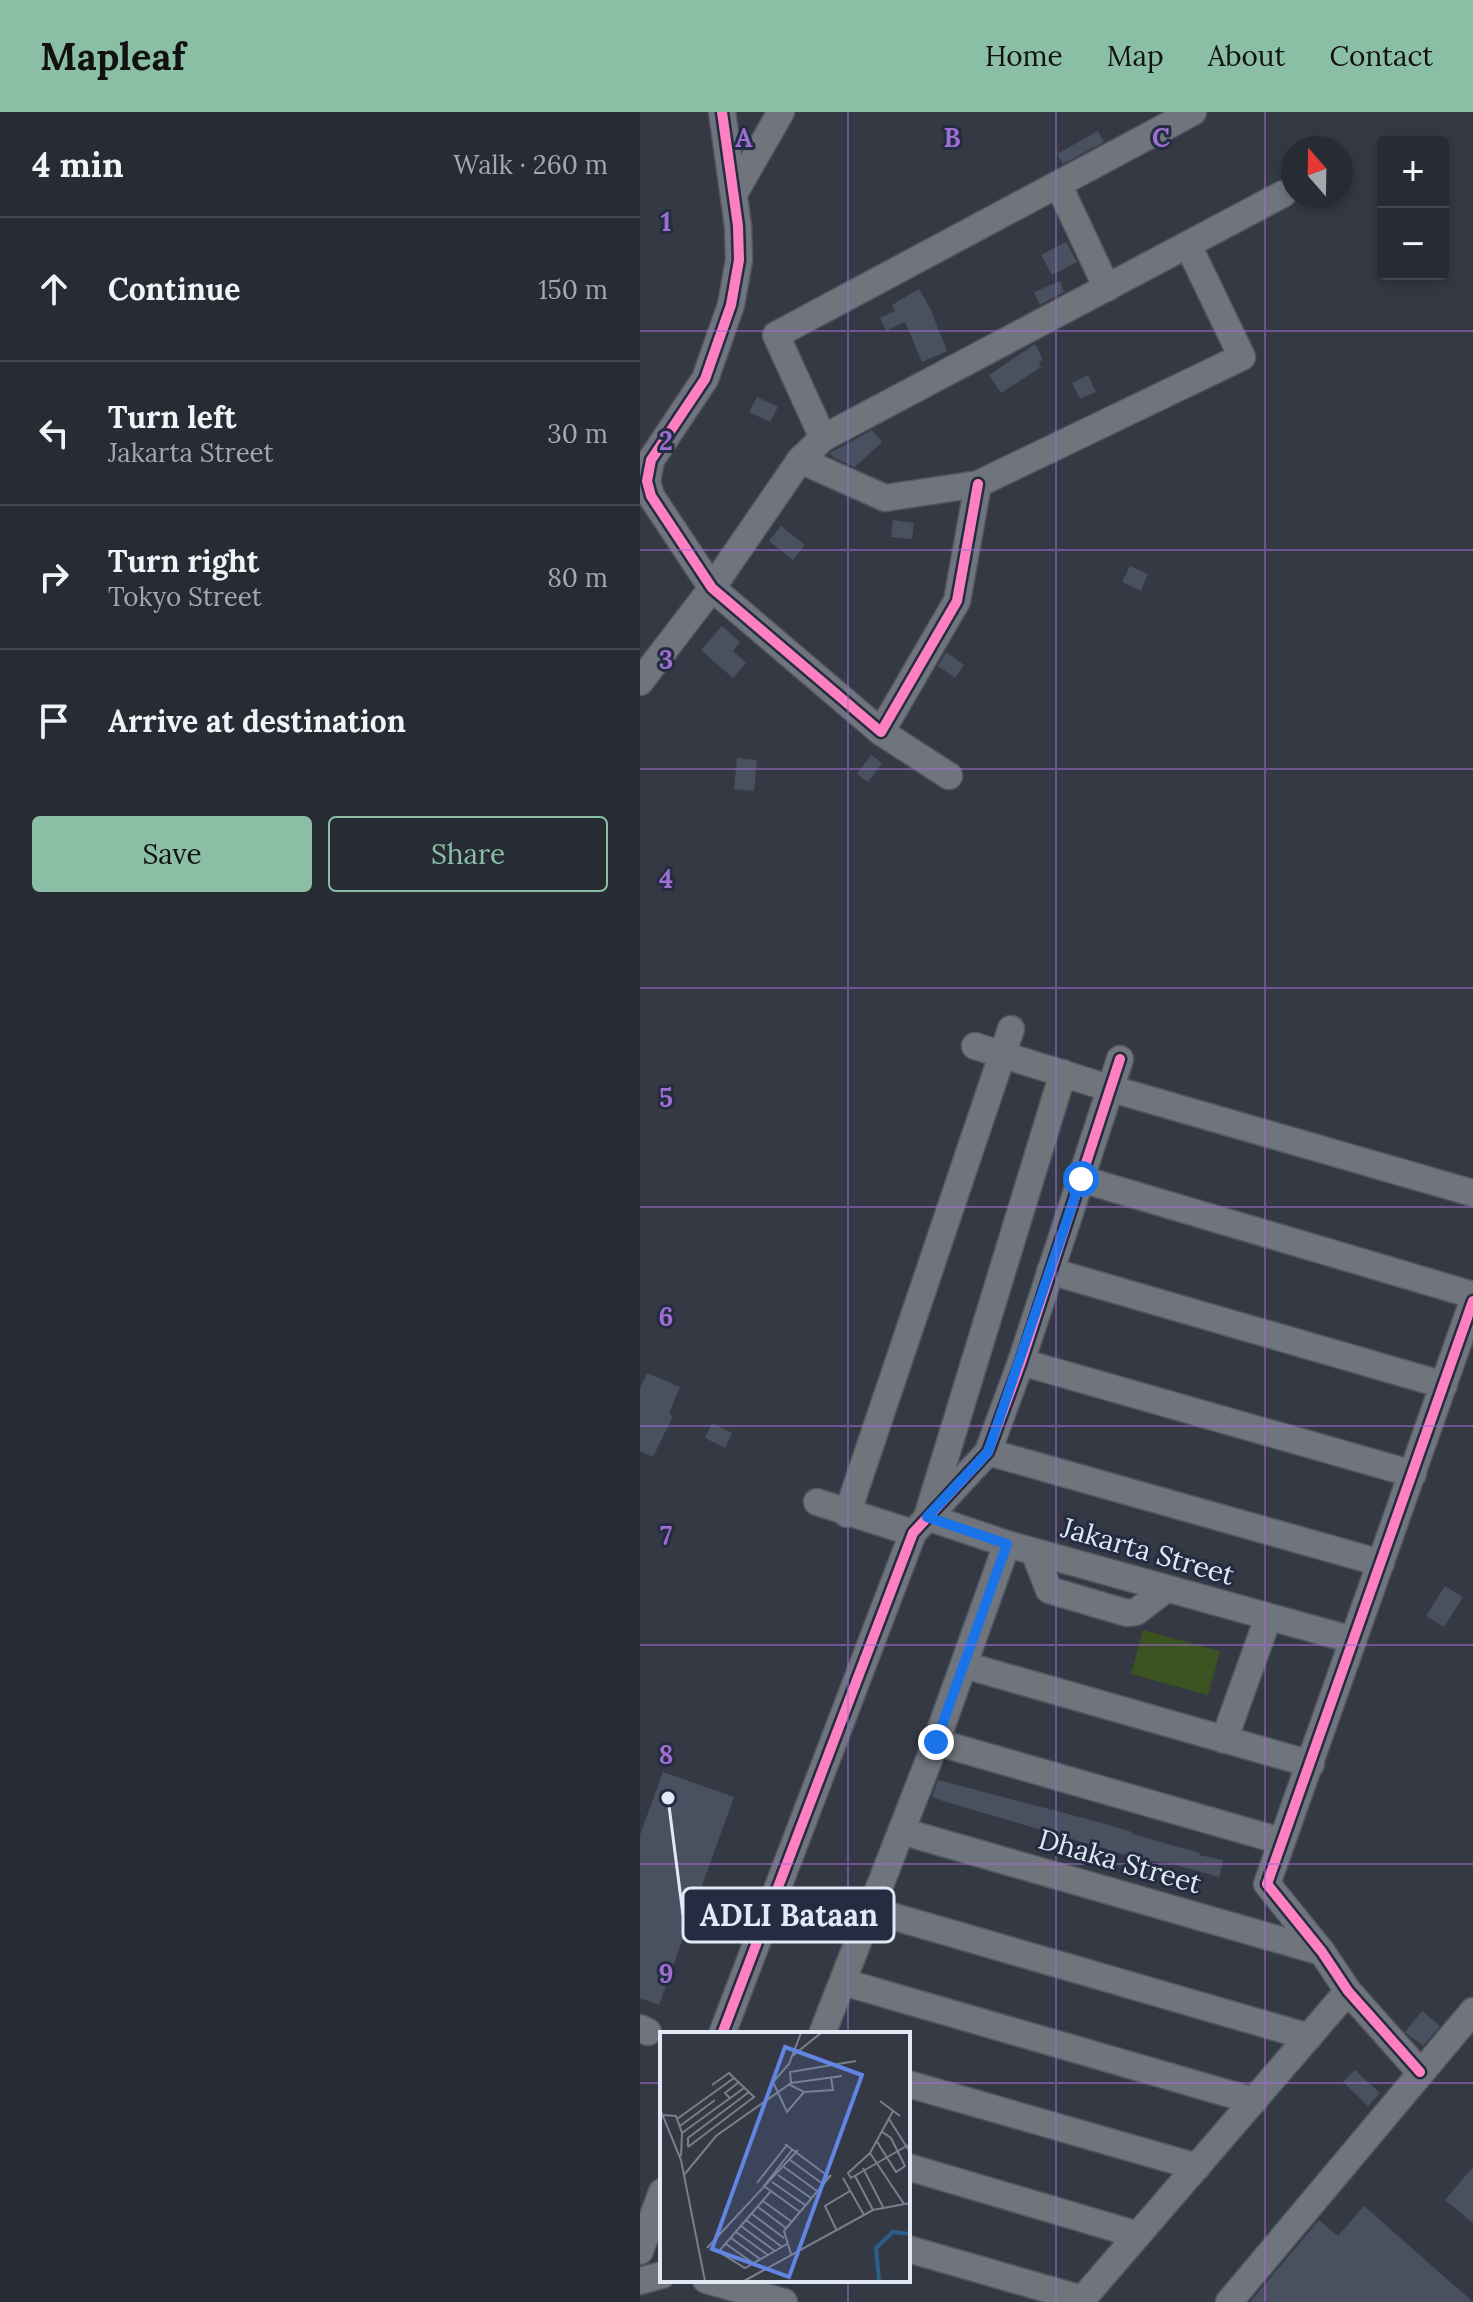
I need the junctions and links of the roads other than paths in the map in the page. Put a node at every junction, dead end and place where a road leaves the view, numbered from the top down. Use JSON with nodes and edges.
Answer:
{"nodes":[{"id":1,"x":722,"y":112,"type":"edge"},
{"id":2,"x":781,"y":112,"type":"edge"},
{"id":3,"x":1183,"y":115,"type":"edge"},
{"id":4,"x":1059,"y":186,"type":"junction"},
{"id":5,"x":735,"y":192,"type":"junction"},
{"id":6,"x":1281,"y":195,"type":"edge"},
{"id":7,"x":1188,"y":245,"type":"junction"},
{"id":8,"x":1107,"y":288,"type":"junction"},
{"id":9,"x":823,"y":438,"type":"junction"},
{"id":10,"x":800,"y":460,"type":"junction"},
{"id":11,"x":978,"y":484,"type":"junction"},
{"id":12,"x":712,"y":588,"type":"junction"},
{"id":13,"x":640,"y":682,"type":"edge"},
{"id":14,"x":881,"y":732,"type":"junction"},
{"id":15,"x":949,"y":776,"type":"dead end"},
{"id":16,"x":1011,"y":1029,"type":"dead end"},
{"id":17,"x":975,"y":1046,"type":"dead end"},
{"id":18,"x":1002,"y":1054,"type":"junction"},
{"id":19,"x":1120,"y":1059,"type":"dead end"},
{"id":20,"x":1063,"y":1073,"type":"junction"},
{"id":21,"x":1112,"y":1089,"type":"junction"},
{"id":22,"x":1081,"y":1179,"type":"junction"},
{"id":23,"x":1473,"y":1193,"type":"edge"},
{"id":24,"x":1050,"y":1271,"type":"junction"},
{"id":25,"x":1473,"y":1295,"type":"edge"},
{"id":26,"x":1473,"y":1301,"type":"edge"},
{"id":27,"x":1021,"y":1362,"type":"junction"},
{"id":28,"x":1444,"y":1385,"type":"junction"},
{"id":29,"x":988,"y":1452,"type":"junction"},
{"id":30,"x":1413,"y":1474,"type":"junction"},
{"id":31,"x":817,"y":1502,"type":"dead end"},
{"id":32,"x":847,"y":1514,"type":"junction"},
{"id":33,"x":920,"y":1525,"type":"junction"},
{"id":34,"x":1007,"y":1544,"type":"junction"},
{"id":35,"x":1381,"y":1563,"type":"junction"},
{"id":36,"x":1268,"y":1618,"type":"junction"},
{"id":37,"x":1353,"y":1640,"type":"junction"},
{"id":38,"x":964,"y":1665,"type":"junction"},
{"id":39,"x":1224,"y":1740,"type":"junction"},
{"id":40,"x":936,"y":1742,"type":"junction"},
{"id":41,"x":1311,"y":1764,"type":"junction"},
{"id":42,"x":901,"y":1831,"type":"junction"},
{"id":43,"x":1281,"y":1841,"type":"junction"},
{"id":44,"x":871,"y":1910,"type":"junction"},
{"id":45,"x":1322,"y":1952,"type":"junction"},
{"id":46,"x":843,"y":1982,"type":"junction"},
{"id":47,"x":1348,"y":1991,"type":"junction"},
{"id":48,"x":1473,"y":2011,"type":"edge"},
{"id":49,"x":723,"y":2032,"type":"edge"},
{"id":50,"x":823,"y":2032,"type":"edge"},
{"id":51,"x":1309,"y":2037,"type":"junction"},
{"id":52,"x":1420,"y":2072,"type":"junction"},
{"id":53,"x":910,"y":2085,"type":"edge"},
{"id":54,"x":1254,"y":2101,"type":"junction"},
{"id":55,"x":1197,"y":2167,"type":"junction"},
{"id":56,"x":910,"y":2168,"type":"edge"},
{"id":57,"x":660,"y":2206,"type":"edge"},
{"id":58,"x":656,"y":2235,"type":"edge"},
{"id":59,"x":1138,"y":2235,"type":"junction"},
{"id":60,"x":910,"y":2250,"type":"edge"},
{"id":61,"x":640,"y":2251,"type":"edge"},
{"id":62,"x":660,"y":2276,"type":"edge"},
{"id":63,"x":640,"y":2281,"type":"edge"},
{"id":64,"x":723,"y":2282,"type":"edge"},
{"id":65,"x":1081,"y":2301,"type":"edge"},
{"id":66,"x":784,"y":2302,"type":"edge"},
{"id":67,"x":1229,"y":2302,"type":"edge"}],
"edges":[{"from":1,"to":5,"type":"street"},
{"from":2,"to":5,"type":"street"},
{"from":3,"to":4,"type":"street"},
{"from":4,"to":8,"type":"street"},
{"from":4,"to":9,"type":"street"},
{"from":5,"to":12,"type":"street"},
{"from":6,"to":7,"type":"street"},
{"from":7,"to":8,"type":"street"},
{"from":7,"to":11,"type":"street"},
{"from":8,"to":9,"type":"street"},
{"from":9,"to":10,"type":"street"},
{"from":10,"to":11,"type":"street"},
{"from":10,"to":12,"type":"street"},
{"from":11,"to":14,"type":"street"},
{"from":12,"to":13,"type":"street"},
{"from":12,"to":14,"type":"street"},
{"from":14,"to":15,"type":"street"},
{"from":16,"to":18,"type":"street"},
{"from":17,"to":18,"type":"street"},
{"from":18,"to":20,"type":"street"},
{"from":18,"to":32,"type":"street"},
{"from":19,"to":21,"type":"street"},
{"from":20,"to":21,"type":"street"},
{"from":20,"to":33,"type":"street"},
{"from":21,"to":22,"type":"street"},
{"from":21,"to":23,"type":"street"},
{"from":22,"to":24,"type":"street"},
{"from":22,"to":25,"type":"street"},
{"from":24,"to":27,"type":"street"},
{"from":24,"to":28,"type":"street"},
{"from":26,"to":28,"type":"street"},
{"from":27,"to":29,"type":"street"},
{"from":27,"to":30,"type":"street"},
{"from":28,"to":30,"type":"street"},
{"from":29,"to":33,"type":"street"},
{"from":29,"to":35,"type":"street"},
{"from":30,"to":35,"type":"street"},
{"from":31,"to":32,"type":"street","name":"Jakarta Street"},
{"from":32,"to":33,"type":"street","name":"Jakarta Street"},
{"from":33,"to":34,"type":"street","name":"Jakarta Street"},
{"from":33,"to":49,"type":"street"},
{"from":34,"to":36,"type":"street","name":"Jakarta Street"},
{"from":34,"to":38,"type":"street"},
{"from":35,"to":37,"type":"street"},
{"from":36,"to":37,"type":"street","name":"Jakarta Street"},
{"from":36,"to":39,"type":"street"},
{"from":37,"to":41,"type":"street"},
{"from":38,"to":39,"type":"street"},
{"from":38,"to":40,"type":"street"},
{"from":39,"to":41,"type":"street"},
{"from":40,"to":42,"type":"street"},
{"from":40,"to":43,"type":"street"},
{"from":41,"to":43,"type":"street"},
{"from":42,"to":44,"type":"street"},
{"from":42,"to":45,"type":"street","name":"Dhaka Street"},
{"from":43,"to":45,"type":"street"},
{"from":44,"to":46,"type":"street"},
{"from":44,"to":51,"type":"street"},
{"from":45,"to":47,"type":"street"},
{"from":46,"to":50,"type":"street"},
{"from":46,"to":54,"type":"street"},
{"from":47,"to":51,"type":"street"},
{"from":47,"to":52,"type":"street"},
{"from":48,"to":52,"type":"street"},
{"from":51,"to":54,"type":"street"},
{"from":52,"to":67,"type":"street"},
{"from":53,"to":55,"type":"street"},
{"from":54,"to":55,"type":"street"},
{"from":55,"to":59,"type":"street"},
{"from":56,"to":59,"type":"street"},
{"from":57,"to":58,"type":"street"},
{"from":58,"to":61,"type":"street"},
{"from":59,"to":65,"type":"street"},
{"from":60,"to":65,"type":"street"},
{"from":62,"to":63,"type":"street"},
{"from":64,"to":66,"type":"street"}]}
